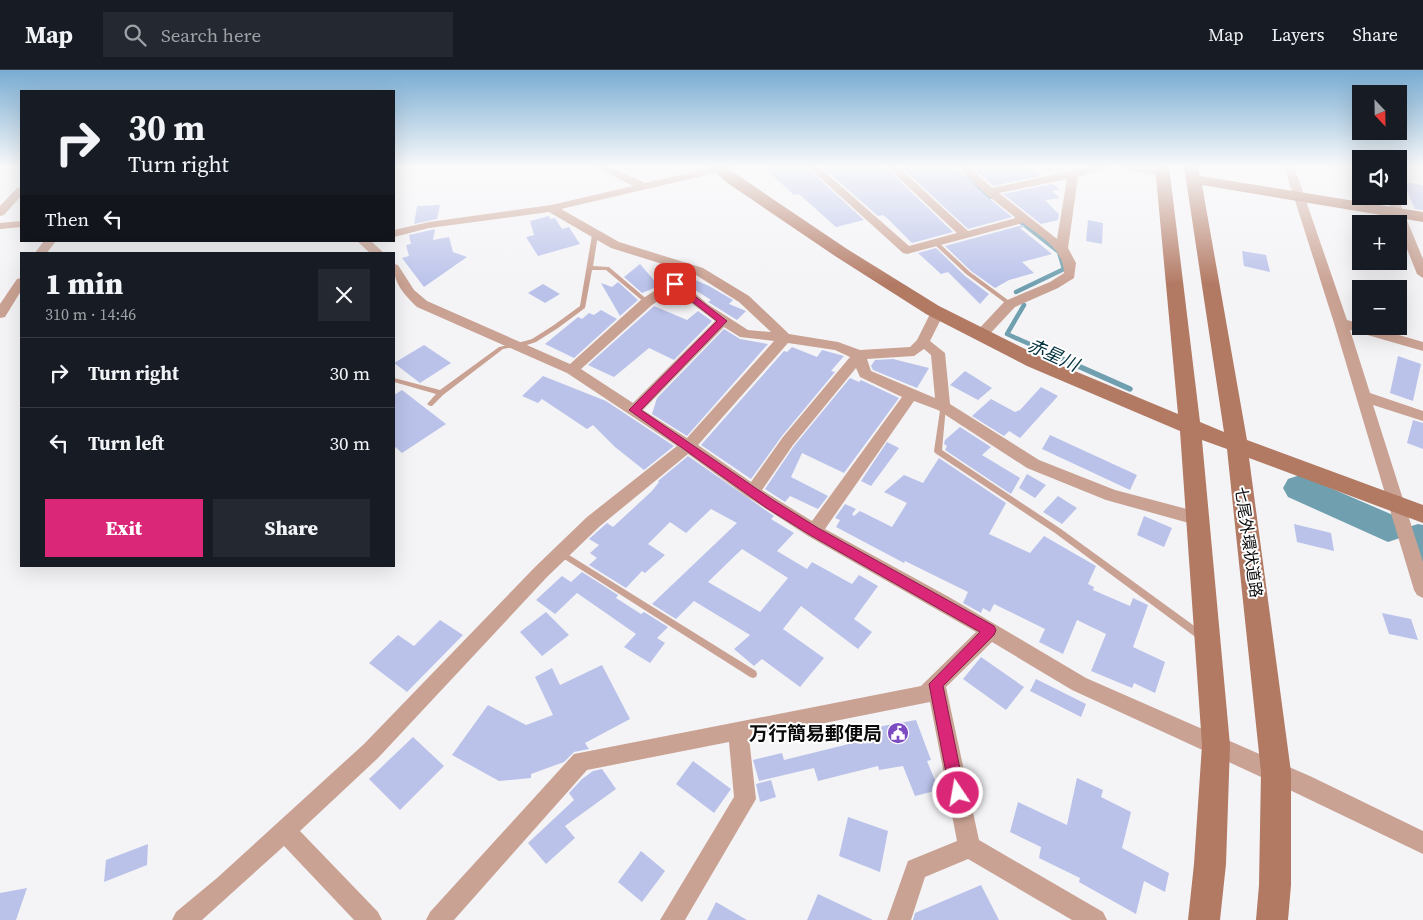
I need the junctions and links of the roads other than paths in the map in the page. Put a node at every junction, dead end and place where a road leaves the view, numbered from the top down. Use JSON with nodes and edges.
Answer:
{"nodes":[{"id":1,"x":561,"y":206,"type":"edge"},
{"id":2,"x":775,"y":206,"type":"edge"},
{"id":3,"x":857,"y":206,"type":"edge"},
{"id":4,"x":934,"y":206,"type":"edge"},
{"id":5,"x":1008,"y":206,"type":"edge"},
{"id":6,"x":1068,"y":206,"type":"edge"},
{"id":7,"x":1166,"y":206,"type":"edge"},
{"id":8,"x":1198,"y":206,"type":"edge"},
{"id":9,"x":1302,"y":206,"type":"edge"},
{"id":10,"x":1358,"y":206,"type":"edge"},
{"id":11,"x":1396,"y":206,"type":"edge"},
{"id":12,"x":551,"y":208,"type":"junction"},
{"id":13,"x":1399,"y":213,"type":"junction"},
{"id":14,"x":1423,"y":217,"type":"edge"},
{"id":15,"x":1026,"y":219,"type":"junction"},
{"id":16,"x":20,"y":224,"type":"edge"},
{"id":17,"x":0,"y":226,"type":"edge"},
{"id":18,"x":395,"y":233,"type":"edge"},
{"id":19,"x":595,"y":235,"type":"junction"},
{"id":20,"x":966,"y":235,"type":"junction"},
{"id":21,"x":49,"y":242,"type":"edge"},
{"id":22,"x":364,"y":242,"type":"edge"},
{"id":23,"x":936,"y":243,"type":"junction"},
{"id":24,"x":1062,"y":248,"type":"junction"},
{"id":25,"x":42,"y":252,"type":"edge"},
{"id":26,"x":377,"y":252,"type":"edge"},
{"id":27,"x":590,"y":268,"type":"junction"},
{"id":28,"x":395,"y":270,"type":"edge"},
{"id":29,"x":695,"y":270,"type":"junction"},
{"id":30,"x":1423,"y":274,"type":"edge"},
{"id":31,"x":20,"y":284,"type":"edge"},
{"id":32,"x":675,"y":284,"type":"junction"},
{"id":33,"x":647,"y":302,"type":"junction"},
{"id":34,"x":1010,"y":304,"type":"junction"},
{"id":35,"x":937,"y":313,"type":"junction"},
{"id":36,"x":0,"y":314,"type":"edge"},
{"id":37,"x":722,"y":321,"type":"junction"},
{"id":38,"x":1341,"y":323,"type":"junction"},
{"id":39,"x":980,"y":336,"type":"junction"},
{"id":40,"x":785,"y":338,"type":"junction"},
{"id":41,"x":923,"y":342,"type":"junction"},
{"id":42,"x":512,"y":344,"type":"junction"},
{"id":43,"x":1423,"y":347,"type":"edge"},
{"id":44,"x":859,"y":355,"type":"junction"},
{"id":45,"x":572,"y":370,"type":"junction"},
{"id":46,"x":395,"y":380,"type":"edge"},
{"id":47,"x":441,"y":393,"type":"junction"},
{"id":48,"x":911,"y":395,"type":"junction"},
{"id":49,"x":1363,"y":396,"type":"junction"},
{"id":50,"x":430,"y":404,"type":"dead end"},
{"id":51,"x":943,"y":406,"type":"junction"},
{"id":52,"x":634,"y":410,"type":"junction"},
{"id":53,"x":1423,"y":416,"type":"edge"},
{"id":54,"x":1190,"y":428,"type":"junction"},
{"id":55,"x":688,"y":446,"type":"junction"},
{"id":56,"x":1237,"y":446,"type":"junction"},
{"id":57,"x":752,"y":492,"type":"junction"},
{"id":58,"x":1396,"y":504,"type":"junction"},
{"id":59,"x":1423,"y":514,"type":"edge"},
{"id":60,"x":1196,"y":518,"type":"junction"},
{"id":61,"x":814,"y":532,"type":"junction"},
{"id":62,"x":561,"y":553,"type":"junction"},
{"id":63,"x":1423,"y":590,"type":"edge"},
{"id":64,"x":990,"y":630,"type":"junction"},
{"id":65,"x":1206,"y":640,"type":"junction"},
{"id":66,"x":753,"y":674,"type":"dead end"},
{"id":67,"x":936,"y":684,"type":"junction"},
{"id":68,"x":738,"y":731,"type":"junction"},
{"id":69,"x":1216,"y":745,"type":"junction"},
{"id":70,"x":1276,"y":772,"type":"junction"},
{"id":71,"x":285,"y":831,"type":"junction"},
{"id":72,"x":1423,"y":843,"type":"edge"},
{"id":73,"x":969,"y":847,"type":"junction"},
{"id":74,"x":184,"y":920,"type":"edge"},
{"id":75,"x":370,"y":920,"type":"edge"},
{"id":76,"x":438,"y":920,"type":"edge"},
{"id":77,"x":672,"y":920,"type":"edge"},
{"id":78,"x":899,"y":920,"type":"edge"},
{"id":79,"x":1095,"y":920,"type":"edge"},
{"id":80,"x":1204,"y":920,"type":"edge"},
{"id":81,"x":1272,"y":920,"type":"edge"}],
"edges":[{"from":1,"to":12,"type":"street"},
{"from":2,"to":35,"type":"street"},
{"from":3,"to":23,"type":"street"},
{"from":4,"to":20,"type":"street"},
{"from":5,"to":15,"type":"street"},
{"from":6,"to":24,"type":"street"},
{"from":7,"to":54,"type":"street"},
{"from":8,"to":56,"type":"street","name":"七尾外環状道路"},
{"from":9,"to":38,"type":"street"},
{"from":10,"to":13,"type":"street"},
{"from":11,"to":13,"type":"street"},
{"from":12,"to":18,"type":"street"},
{"from":12,"to":19,"type":"street"},
{"from":13,"to":14,"type":"street"},
{"from":13,"to":30,"type":"street"},
{"from":15,"to":20,"type":"street"},
{"from":15,"to":24,"type":"street"},
{"from":16,"to":17,"type":"street"},
{"from":19,"to":27,"type":"lane"},
{"from":19,"to":29,"type":"street"},
{"from":20,"to":23,"type":"street"},
{"from":21,"to":25,"type":"street"},
{"from":22,"to":26,"type":"street"},
{"from":23,"to":34,"type":"lane"},
{"from":24,"to":34,"type":"street"},
{"from":27,"to":33,"type":"lane"},
{"from":27,"to":42,"type":"lane"},
{"from":28,"to":42,"type":"street"},
{"from":29,"to":32,"type":"street"},
{"from":29,"to":40,"type":"street"},
{"from":31,"to":36,"type":"street"},
{"from":32,"to":33,"type":"street"},
{"from":32,"to":37,"type":"street"},
{"from":33,"to":45,"type":"street"},
{"from":34,"to":39,"type":"street"},
{"from":35,"to":39,"type":"street"},
{"from":35,"to":41,"type":"street"},
{"from":37,"to":40,"type":"street"},
{"from":37,"to":52,"type":"street"},
{"from":38,"to":43,"type":"street"},
{"from":38,"to":49,"type":"street"},
{"from":39,"to":54,"type":"street"},
{"from":40,"to":44,"type":"street"},
{"from":40,"to":55,"type":"street"},
{"from":41,"to":44,"type":"street"},
{"from":41,"to":51,"type":"street"},
{"from":42,"to":45,"type":"street"},
{"from":42,"to":47,"type":"lane"},
{"from":44,"to":48,"type":"street"},
{"from":44,"to":57,"type":"street"},
{"from":45,"to":52,"type":"street"},
{"from":46,"to":47,"type":"lane"},
{"from":47,"to":50,"type":"lane"},
{"from":48,"to":51,"type":"street"},
{"from":48,"to":61,"type":"street"},
{"from":49,"to":53,"type":"street"},
{"from":49,"to":58,"type":"street"},
{"from":51,"to":60,"type":"street"},
{"from":51,"to":65,"type":"lane"},
{"from":52,"to":55,"type":"street"},
{"from":54,"to":56,"type":"street"},
{"from":54,"to":60,"type":"street"},
{"from":55,"to":57,"type":"street"},
{"from":55,"to":62,"type":"street"},
{"from":56,"to":58,"type":"street"},
{"from":56,"to":70,"type":"street","name":"七尾外環状道路"},
{"from":57,"to":61,"type":"street"},
{"from":58,"to":59,"type":"street"},
{"from":58,"to":63,"type":"street"},
{"from":60,"to":65,"type":"street"},
{"from":61,"to":64,"type":"street"},
{"from":62,"to":66,"type":"lane"},
{"from":62,"to":71,"type":"street"},
{"from":64,"to":67,"type":"street"},
{"from":64,"to":69,"type":"street"},
{"from":65,"to":69,"type":"street"},
{"from":67,"to":68,"type":"street"},
{"from":67,"to":73,"type":"street"},
{"from":68,"to":76,"type":"street"},
{"from":68,"to":77,"type":"street"},
{"from":69,"to":70,"type":"street"},
{"from":69,"to":80,"type":"street"},
{"from":70,"to":72,"type":"street"},
{"from":70,"to":81,"type":"street","name":"七尾外環状道路"},
{"from":71,"to":74,"type":"street"},
{"from":71,"to":75,"type":"street"},
{"from":73,"to":78,"type":"street"},
{"from":73,"to":79,"type":"street"}]}
